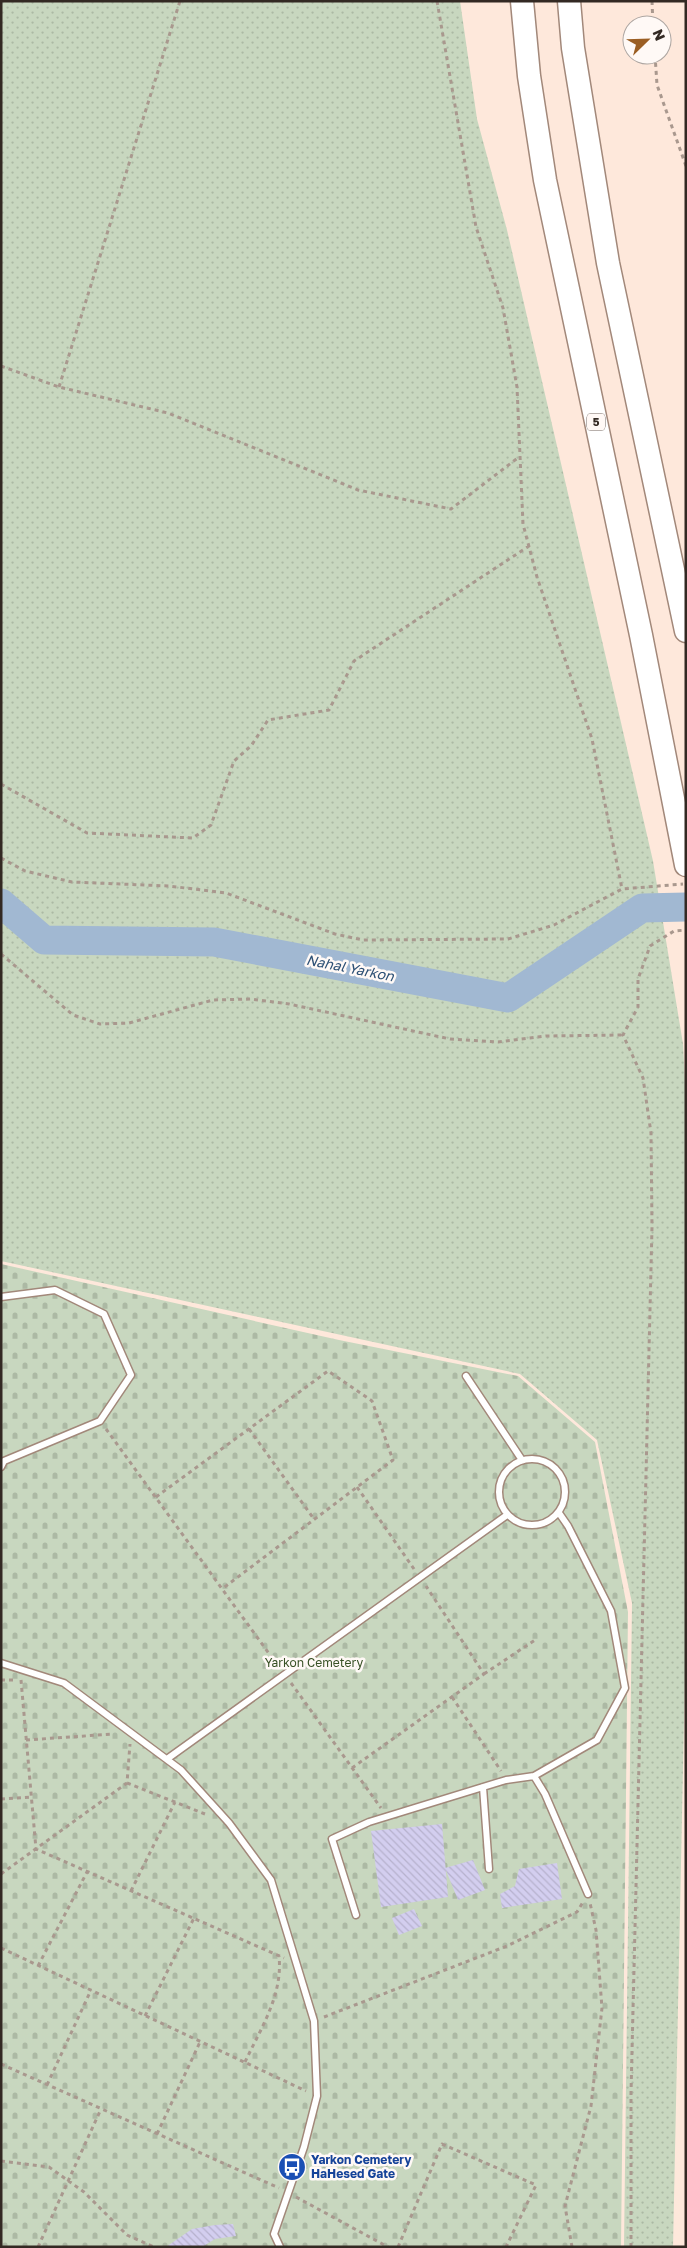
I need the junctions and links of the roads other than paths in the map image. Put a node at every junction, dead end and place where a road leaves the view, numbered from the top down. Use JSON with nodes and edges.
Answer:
{"nodes":[{"id":1,"x":522,"y":1,"type":"edge"},
{"id":2,"x":570,"y":1,"type":"edge"},
{"id":3,"x":686,"y":631,"type":"edge"},
{"id":4,"x":686,"y":865,"type":"edge"},
{"id":5,"x":1,"y":1298,"type":"edge"},
{"id":6,"x":466,"y":1376,"type":"dead end"},
{"id":7,"x":522,"y":1460,"type":"junction"},
{"id":8,"x":2,"y":1462,"type":"edge"},
{"id":9,"x":559,"y":1513,"type":"junction"},
{"id":10,"x":507,"y":1515,"type":"junction"},
{"id":11,"x":1,"y":1663,"type":"edge"},
{"id":12,"x":167,"y":1759,"type":"junction"},
{"id":13,"x":534,"y":1776,"type":"junction"},
{"id":14,"x":483,"y":1787,"type":"junction"},
{"id":15,"x":489,"y":1869,"type":"dead end"},
{"id":16,"x":588,"y":1894,"type":"road end"},
{"id":17,"x":356,"y":1915,"type":"dead end"},
{"id":18,"x":280,"y":2247,"type":"edge"}],
"edges":[{"from":1,"to":4,"type":"highway","number":"5"},
{"from":2,"to":3,"type":"highway"},
{"from":5,"to":8,"type":"lane"},
{"from":6,"to":7,"type":"lane"},
{"from":7,"to":9,"type":"lane"},
{"from":7,"to":10,"type":"lane"},
{"from":9,"to":10,"type":"lane"},
{"from":9,"to":13,"type":"lane"},
{"from":10,"to":12,"type":"lane"},
{"from":11,"to":12,"type":"lane"},
{"from":12,"to":18,"type":"lane"},
{"from":13,"to":14,"type":"lane"},
{"from":13,"to":16,"type":"lane"},
{"from":14,"to":15,"type":"lane"},
{"from":14,"to":17,"type":"lane"}]}
